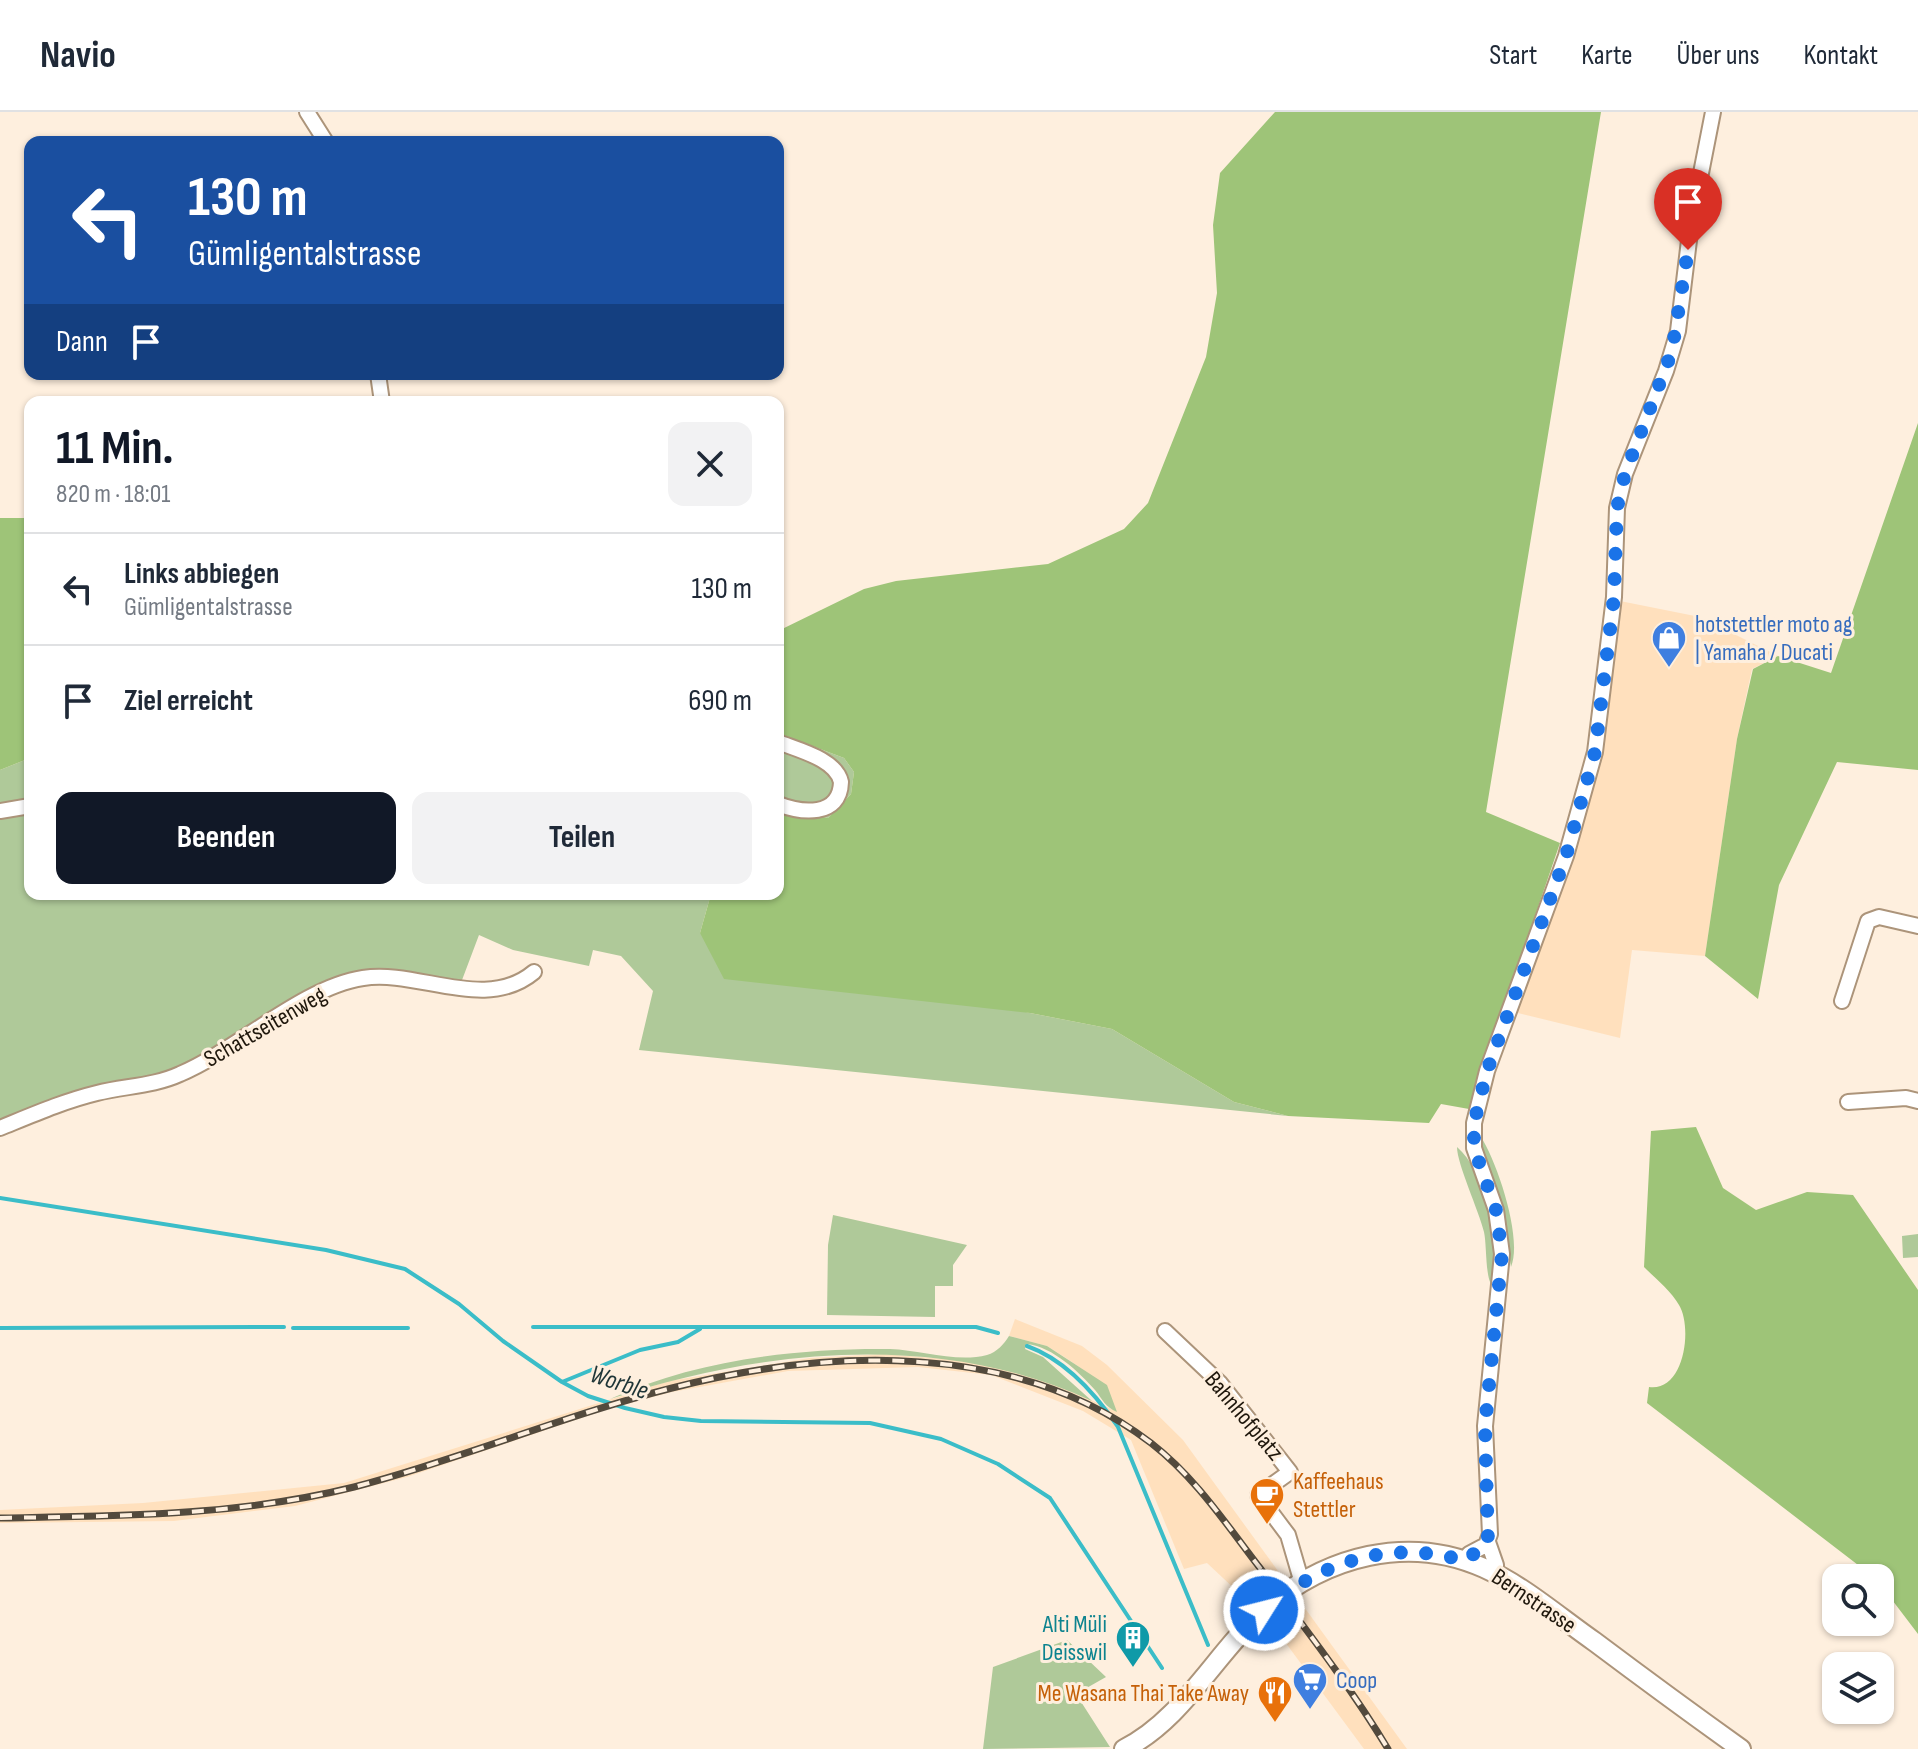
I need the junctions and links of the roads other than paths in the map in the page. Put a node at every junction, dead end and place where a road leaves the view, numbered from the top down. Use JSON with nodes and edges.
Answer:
{"nodes":[{"id":1,"x":307,"y":112,"type":"edge"},
{"id":2,"x":1713,"y":112,"type":"edge"},
{"id":3,"x":322,"y":136,"type":"edge"},
{"id":4,"x":784,"y":745,"type":"edge"},
{"id":5,"x":784,"y":806,"type":"edge"},
{"id":6,"x":24,"y":807,"type":"edge"},
{"id":7,"x":0,"y":811,"type":"edge"},
{"id":8,"x":1918,"y":926,"type":"edge"},
{"id":9,"x":534,"y":972,"type":"dead end"},
{"id":10,"x":1842,"y":1001,"type":"dead end"},
{"id":11,"x":1918,"y":1101,"type":"edge"},
{"id":12,"x":1848,"y":1102,"type":"dead end"},
{"id":13,"x":0,"y":1128,"type":"edge"},
{"id":14,"x":1165,"y":1331,"type":"dead end"},
{"id":15,"x":1488,"y":1542,"type":"junction"},
{"id":16,"x":1465,"y":1561,"type":"junction"},
{"id":17,"x":1495,"y":1574,"type":"junction"},
{"id":18,"x":1302,"y":1583,"type":"junction"},
{"id":19,"x":1124,"y":1749,"type":"edge"},
{"id":20,"x":1741,"y":1749,"type":"edge"}],
"edges":[{"from":1,"to":3,"type":"street"},
{"from":2,"to":15,"type":"street"},
{"from":4,"to":5,"type":"street"},
{"from":6,"to":7,"type":"street"},
{"from":8,"to":10,"type":"street"},
{"from":9,"to":13,"type":"street","name":"Schattseitenweg"},
{"from":11,"to":12,"type":"street"},
{"from":14,"to":18,"type":"street","name":"Bahnhofplatz"},
{"from":15,"to":16,"type":"street"},
{"from":15,"to":17,"type":"street"},
{"from":16,"to":17,"type":"main road","name":"Bernstrasse"},
{"from":16,"to":18,"type":"main road","name":"Bernstrasse"},
{"from":17,"to":20,"type":"main road","name":"Bernstrasse"},
{"from":18,"to":19,"type":"main road","name":"Bernstrasse"}]}
